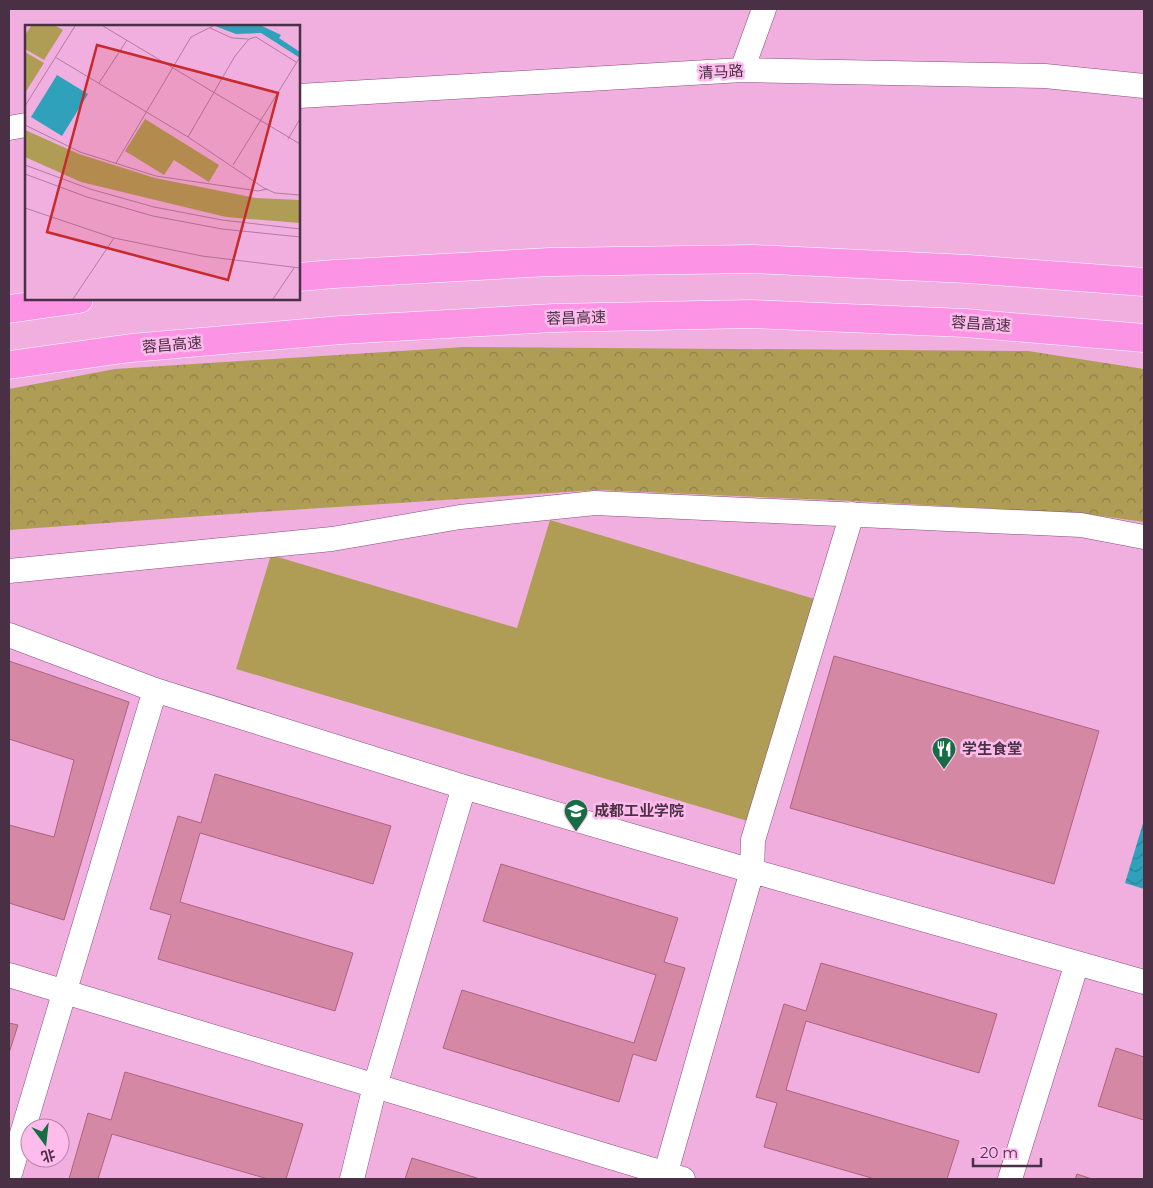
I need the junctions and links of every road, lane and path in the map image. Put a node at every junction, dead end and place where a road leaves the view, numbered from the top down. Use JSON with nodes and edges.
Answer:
{"nodes":[{"id":1,"x":764,"y":9,"type":"edge"},
{"id":2,"x":742,"y":70,"type":"junction"},
{"id":3,"x":1144,"y":86,"type":"edge"},
{"id":4,"x":300,"y":96,"type":"edge"},
{"id":5,"x":25,"y":125,"type":"edge"},
{"id":6,"x":9,"y":128,"type":"edge"},
{"id":7,"x":300,"y":277,"type":"edge"},
{"id":8,"x":1144,"y":282,"type":"edge"},
{"id":9,"x":72,"y":300,"type":"edge"},
{"id":10,"x":9,"y":309,"type":"edge"},
{"id":11,"x":1144,"y":338,"type":"edge"},
{"id":12,"x":9,"y":365,"type":"edge"},
{"id":13,"x":852,"y":514,"type":"junction"},
{"id":14,"x":1144,"y":537,"type":"edge"},
{"id":15,"x":9,"y":570,"type":"edge"},
{"id":16,"x":9,"y":635,"type":"edge"},
{"id":17,"x":155,"y":690,"type":"junction"},
{"id":18,"x":464,"y":787,"type":"junction"},
{"id":19,"x":752,"y":871,"type":"junction"},
{"id":20,"x":1077,"y":963,"type":"junction"},
{"id":21,"x":9,"y":975,"type":"edge"},
{"id":22,"x":1144,"y":982,"type":"edge"},
{"id":23,"x":65,"y":991,"type":"junction"},
{"id":24,"x":375,"y":1086,"type":"junction"},
{"id":25,"x":9,"y":1177,"type":"edge"},
{"id":26,"x":671,"y":1178,"type":"edge"},
{"id":27,"x":352,"y":1179,"type":"edge"},
{"id":28,"x":1010,"y":1179,"type":"edge"}],
"edges":[{"from":1,"to":2,"type":"street"},
{"from":2,"to":3,"type":"street","name":"清马路"},
{"from":2,"to":4,"type":"street","name":"清马路"},
{"from":5,"to":6,"type":"street"},
{"from":7,"to":8,"type":"highway"},
{"from":9,"to":10,"type":"highway"},
{"from":11,"to":12,"type":"highway","name":"蓉昌高速"},
{"from":13,"to":14,"type":"street"},
{"from":13,"to":15,"type":"street"},
{"from":13,"to":19,"type":"street"},
{"from":16,"to":17,"type":"street"},
{"from":17,"to":18,"type":"street"},
{"from":17,"to":23,"type":"street"},
{"from":18,"to":19,"type":"street"},
{"from":18,"to":24,"type":"street"},
{"from":19,"to":20,"type":"street"},
{"from":19,"to":26,"type":"street"},
{"from":20,"to":22,"type":"street"},
{"from":20,"to":28,"type":"street"},
{"from":21,"to":23,"type":"street"},
{"from":23,"to":24,"type":"street"},
{"from":23,"to":25,"type":"street"},
{"from":24,"to":26,"type":"street"},
{"from":24,"to":27,"type":"street"}]}
